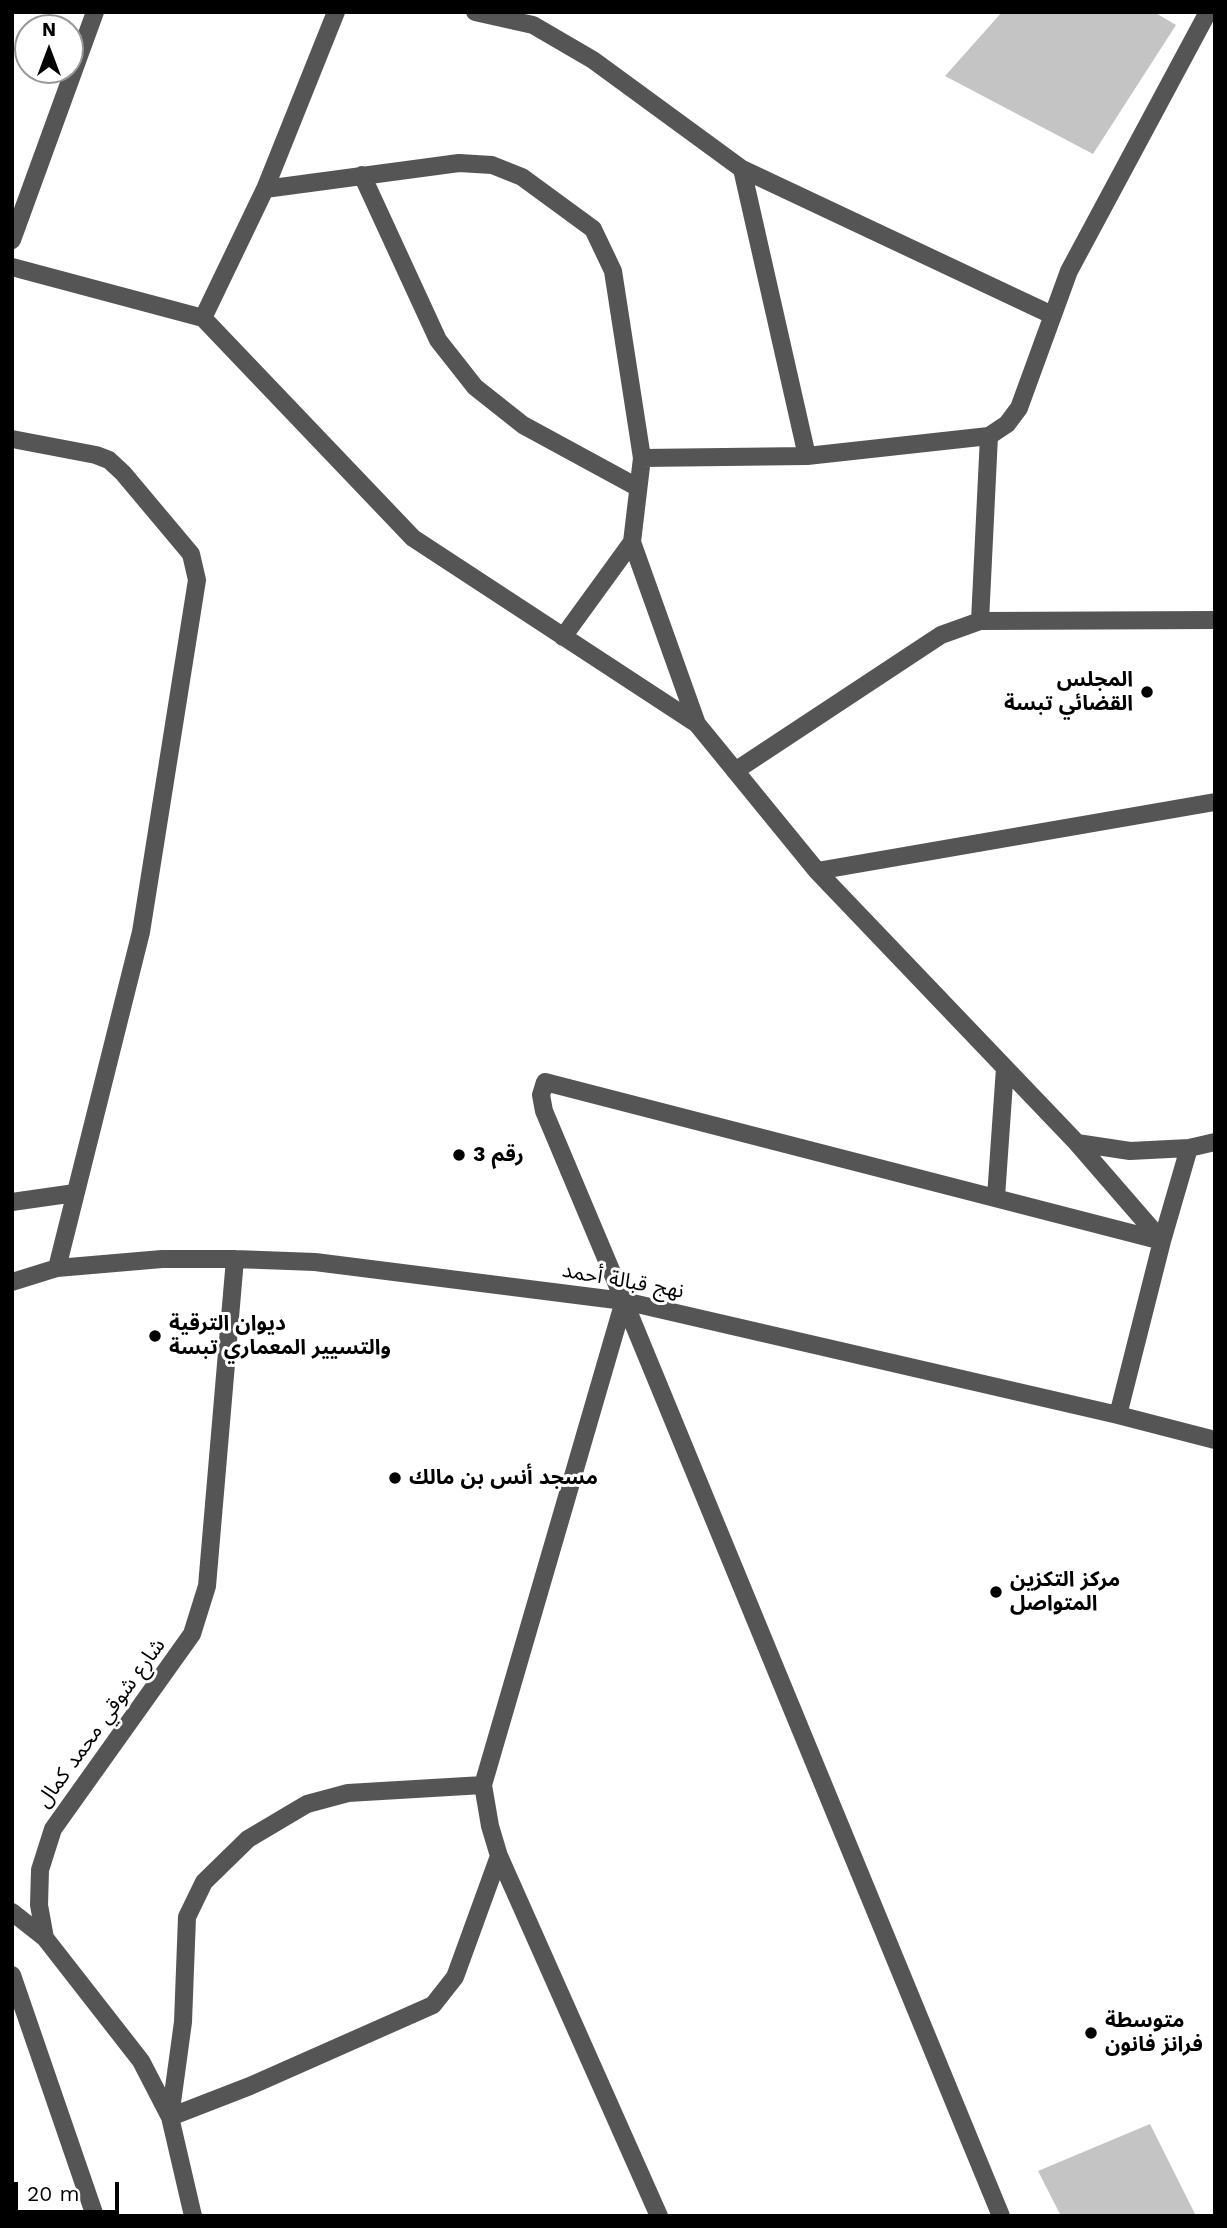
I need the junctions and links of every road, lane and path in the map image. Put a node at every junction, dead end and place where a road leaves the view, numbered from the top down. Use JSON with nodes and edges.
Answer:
{"nodes":[{"id":1,"x":95,"y":12,"type":"edge"},
{"id":2,"x":336,"y":12,"type":"edge"},
{"id":3,"x":475,"y":12,"type":"edge"},
{"id":4,"x":1208,"y":12,"type":"edge"},
{"id":5,"x":742,"y":169,"type":"junction"},
{"id":6,"x":362,"y":175,"type":"junction"},
{"id":7,"x":265,"y":189,"type":"junction"},
{"id":8,"x":12,"y":240,"type":"edge"},
{"id":9,"x":12,"y":267,"type":"edge"},
{"id":10,"x":1052,"y":315,"type":"junction"},
{"id":11,"x":204,"y":318,"type":"junction"},
{"id":12,"x":989,"y":436,"type":"junction"},
{"id":13,"x":12,"y":439,"type":"edge"},
{"id":14,"x":807,"y":456,"type":"junction"},
{"id":15,"x":642,"y":458,"type":"junction"},
{"id":16,"x":637,"y":487,"type":"junction"},
{"id":17,"x":632,"y":542,"type":"junction"},
{"id":18,"x":1215,"y":620,"type":"edge"},
{"id":19,"x":980,"y":621,"type":"junction"},
{"id":20,"x":563,"y":637,"type":"junction"},
{"id":21,"x":697,"y":724,"type":"junction"},
{"id":22,"x":735,"y":771,"type":"junction"},
{"id":23,"x":1215,"y":802,"type":"edge"},
{"id":24,"x":817,"y":871,"type":"junction"},
{"id":25,"x":1006,"y":1068,"type":"junction"},
{"id":26,"x":1215,"y":1142,"type":"edge"},
{"id":27,"x":1077,"y":1143,"type":"junction"},
{"id":28,"x":1189,"y":1148,"type":"junction"},
{"id":29,"x":75,"y":1193,"type":"junction"},
{"id":30,"x":996,"y":1197,"type":"junction"},
{"id":31,"x":12,"y":1202,"type":"edge"},
{"id":32,"x":1162,"y":1241,"type":"junction"},
{"id":33,"x":235,"y":1259,"type":"junction"},
{"id":34,"x":57,"y":1268,"type":"junction"},
{"id":35,"x":12,"y":1282,"type":"edge"},
{"id":36,"x":624,"y":1301,"type":"junction"},
{"id":37,"x":1118,"y":1415,"type":"junction"},
{"id":38,"x":1215,"y":1440,"type":"edge"},
{"id":39,"x":483,"y":1785,"type":"junction"},
{"id":40,"x":499,"y":1856,"type":"junction"},
{"id":41,"x":12,"y":1912,"type":"edge"},
{"id":42,"x":45,"y":1938,"type":"junction"},
{"id":43,"x":12,"y":1975,"type":"edge"},
{"id":44,"x":170,"y":2118,"type":"junction"},
{"id":45,"x":94,"y":2216,"type":"edge"},
{"id":46,"x":193,"y":2216,"type":"edge"},
{"id":47,"x":659,"y":2216,"type":"edge"},
{"id":48,"x":1001,"y":2216,"type":"edge"}],
"edges":[{"from":1,"to":8,"type":"street"},
{"from":2,"to":7,"type":"street"},
{"from":3,"to":5,"type":"street"},
{"from":4,"to":10,"type":"street"},
{"from":5,"to":10,"type":"street"},
{"from":5,"to":14,"type":"street"},
{"from":6,"to":7,"type":"street"},
{"from":6,"to":15,"type":"street"},
{"from":6,"to":16,"type":"street"},
{"from":7,"to":11,"type":"street"},
{"from":9,"to":11,"type":"street"},
{"from":10,"to":12,"type":"street"},
{"from":11,"to":20,"type":"street"},
{"from":12,"to":14,"type":"street"},
{"from":12,"to":19,"type":"street"},
{"from":13,"to":29,"type":"street"},
{"from":14,"to":15,"type":"street"},
{"from":15,"to":16,"type":"street"},
{"from":16,"to":17,"type":"street"},
{"from":17,"to":20,"type":"street"},
{"from":17,"to":21,"type":"street"},
{"from":18,"to":19,"type":"street"},
{"from":19,"to":22,"type":"street"},
{"from":20,"to":21,"type":"street"},
{"from":21,"to":22,"type":"street"},
{"from":22,"to":24,"type":"street"},
{"from":23,"to":24,"type":"street"},
{"from":24,"to":25,"type":"street"},
{"from":25,"to":27,"type":"street"},
{"from":25,"to":30,"type":"street"},
{"from":26,"to":28,"type":"street"},
{"from":27,"to":28,"type":"street"},
{"from":27,"to":32,"type":"street"},
{"from":28,"to":32,"type":"street"},
{"from":29,"to":31,"type":"street"},
{"from":29,"to":34,"type":"street"},
{"from":30,"to":32,"type":"street"},
{"from":30,"to":36,"type":"street"},
{"from":32,"to":37,"type":"street"},
{"from":33,"to":34,"type":"street","name":"نهج قبالة أحمد"},
{"from":33,"to":36,"type":"street","name":"نهج قبالة أحمد"},
{"from":33,"to":42,"type":"street","name":"شارع شوقي محمد كمال"},
{"from":34,"to":35,"type":"street","name":"نهج قبالة أحمد"},
{"from":36,"to":37,"type":"street","name":"نهج قبالة أحمد"},
{"from":36,"to":39,"type":"street"},
{"from":36,"to":48,"type":"street"},
{"from":37,"to":38,"type":"street","name":"نهج قبالة أحمد"},
{"from":39,"to":40,"type":"street"},
{"from":39,"to":44,"type":"street"},
{"from":40,"to":44,"type":"street"},
{"from":40,"to":47,"type":"street"},
{"from":41,"to":42,"type":"street"},
{"from":42,"to":44,"type":"street","name":"شارع شوقي محمد كمال"},
{"from":43,"to":45,"type":"street"},
{"from":44,"to":46,"type":"street","name":"شارع شوقي محمد كمال"}]}
